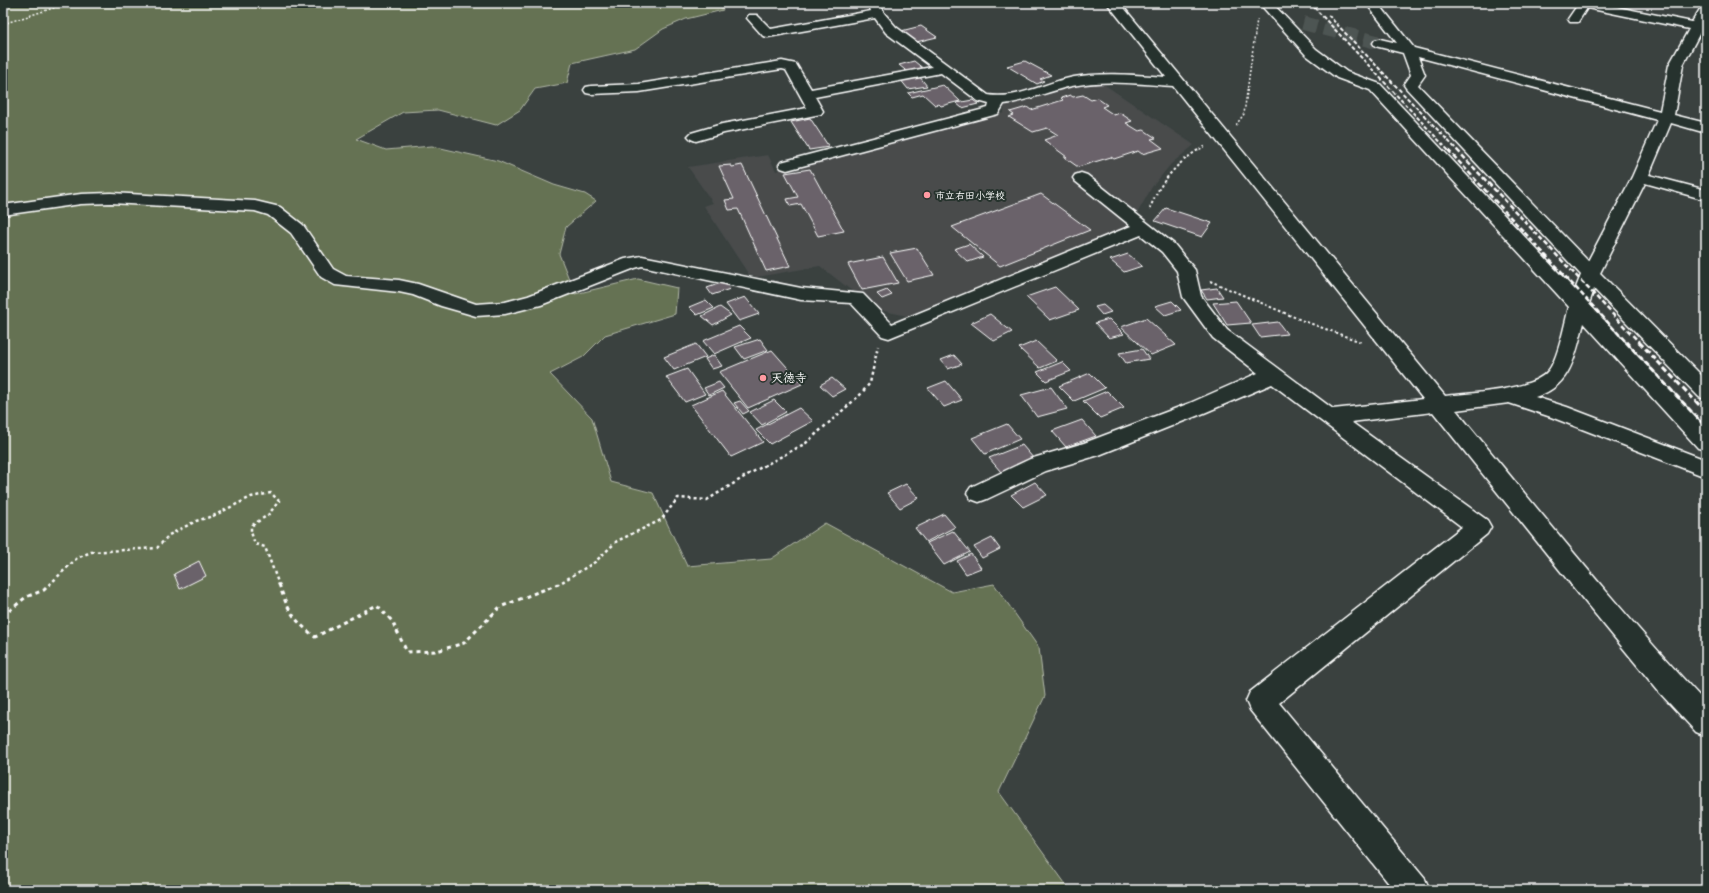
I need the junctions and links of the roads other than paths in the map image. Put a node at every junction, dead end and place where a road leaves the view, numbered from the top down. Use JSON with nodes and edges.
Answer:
{"nodes":[{"id":1,"x":1113,"y":3,"type":"edge"},
{"id":2,"x":1265,"y":3,"type":"edge"},
{"id":3,"x":1372,"y":3,"type":"edge"},
{"id":4,"x":876,"y":8,"type":"edge"},
{"id":5,"x":1689,"y":10,"type":"dead end"},
{"id":6,"x":1704,"y":11,"type":"edge"},
{"id":7,"x":753,"y":18,"type":"dead end"},
{"id":8,"x":1574,"y":19,"type":"dead end"},
{"id":9,"x":1282,"y":22,"type":"junction"},
{"id":10,"x":1303,"y":24,"type":"tunnel mouth"},
{"id":11,"x":1696,"y":27,"type":"junction"},
{"id":12,"x":1380,"y":43,"type":"tunnel mouth"},
{"id":13,"x":1409,"y":50,"type":"junction"},
{"id":14,"x":944,"y":69,"type":"junction"},
{"id":15,"x":1177,"y":82,"type":"junction"},
{"id":16,"x":591,"y":90,"type":"dead end"},
{"id":17,"x":806,"y":94,"type":"junction"},
{"id":18,"x":996,"y":101,"type":"junction"},
{"id":19,"x":1666,"y":117,"type":"junction"},
{"id":20,"x":1706,"y":128,"type":"edge"},
{"id":21,"x":696,"y":136,"type":"dead end"},
{"id":22,"x":787,"y":165,"type":"dead end"},
{"id":23,"x":1640,"y":177,"type":"junction"},
{"id":24,"x":1081,"y":178,"type":"dead end"},
{"id":25,"x":1706,"y":195,"type":"edge"},
{"id":26,"x":3,"y":210,"type":"edge"},
{"id":27,"x":1142,"y":228,"type":"junction"},
{"id":28,"x":1590,"y":274,"type":"junction"},
{"id":29,"x":1580,"y":305,"type":"junction"},
{"id":30,"x":1273,"y":375,"type":"junction"},
{"id":31,"x":1706,"y":392,"type":"edge"},
{"id":32,"x":1510,"y":396,"type":"junction"},
{"id":33,"x":1441,"y":405,"type":"junction"},
{"id":34,"x":1329,"y":417,"type":"junction"},
{"id":35,"x":1706,"y":442,"type":"edge"},
{"id":36,"x":1706,"y":469,"type":"edge"},
{"id":37,"x":979,"y":493,"type":"dead end"},
{"id":38,"x":1706,"y":723,"type":"edge"},
{"id":39,"x":1414,"y":890,"type":"edge"}],
"edges":[{"from":1,"to":15,"type":"street"},
{"from":2,"to":9,"type":"street"},
{"from":3,"to":13,"type":"street"},
{"from":4,"to":7,"type":"street"},
{"from":4,"to":14,"type":"street"},
{"from":5,"to":6,"type":"street"},
{"from":6,"to":11,"type":"street"},
{"from":8,"to":11,"type":"street"},
{"from":9,"to":10,"type":"street"},
{"from":9,"to":29,"type":"street"},
{"from":11,"to":19,"type":"street"},
{"from":12,"to":13,"type":"street"},
{"from":13,"to":19,"type":"street"},
{"from":13,"to":28,"type":"street"},
{"from":14,"to":17,"type":"street"},
{"from":14,"to":18,"type":"street"},
{"from":15,"to":18,"type":"street"},
{"from":15,"to":33,"type":"street"},
{"from":16,"to":17,"type":"street"},
{"from":17,"to":21,"type":"street"},
{"from":18,"to":22,"type":"street"},
{"from":19,"to":20,"type":"street"},
{"from":19,"to":23,"type":"street"},
{"from":23,"to":25,"type":"street"},
{"from":23,"to":28,"type":"street"},
{"from":24,"to":27,"type":"street"},
{"from":26,"to":27,"type":"street"},
{"from":27,"to":30,"type":"street"},
{"from":28,"to":29,"type":"street"},
{"from":28,"to":31,"type":"street"},
{"from":29,"to":32,"type":"street"},
{"from":29,"to":35,"type":"street"},
{"from":30,"to":34,"type":"street"},
{"from":30,"to":37,"type":"street"},
{"from":32,"to":33,"type":"street"},
{"from":32,"to":36,"type":"street"},
{"from":33,"to":34,"type":"street"},
{"from":33,"to":38,"type":"street"},
{"from":34,"to":39,"type":"street"}]}
